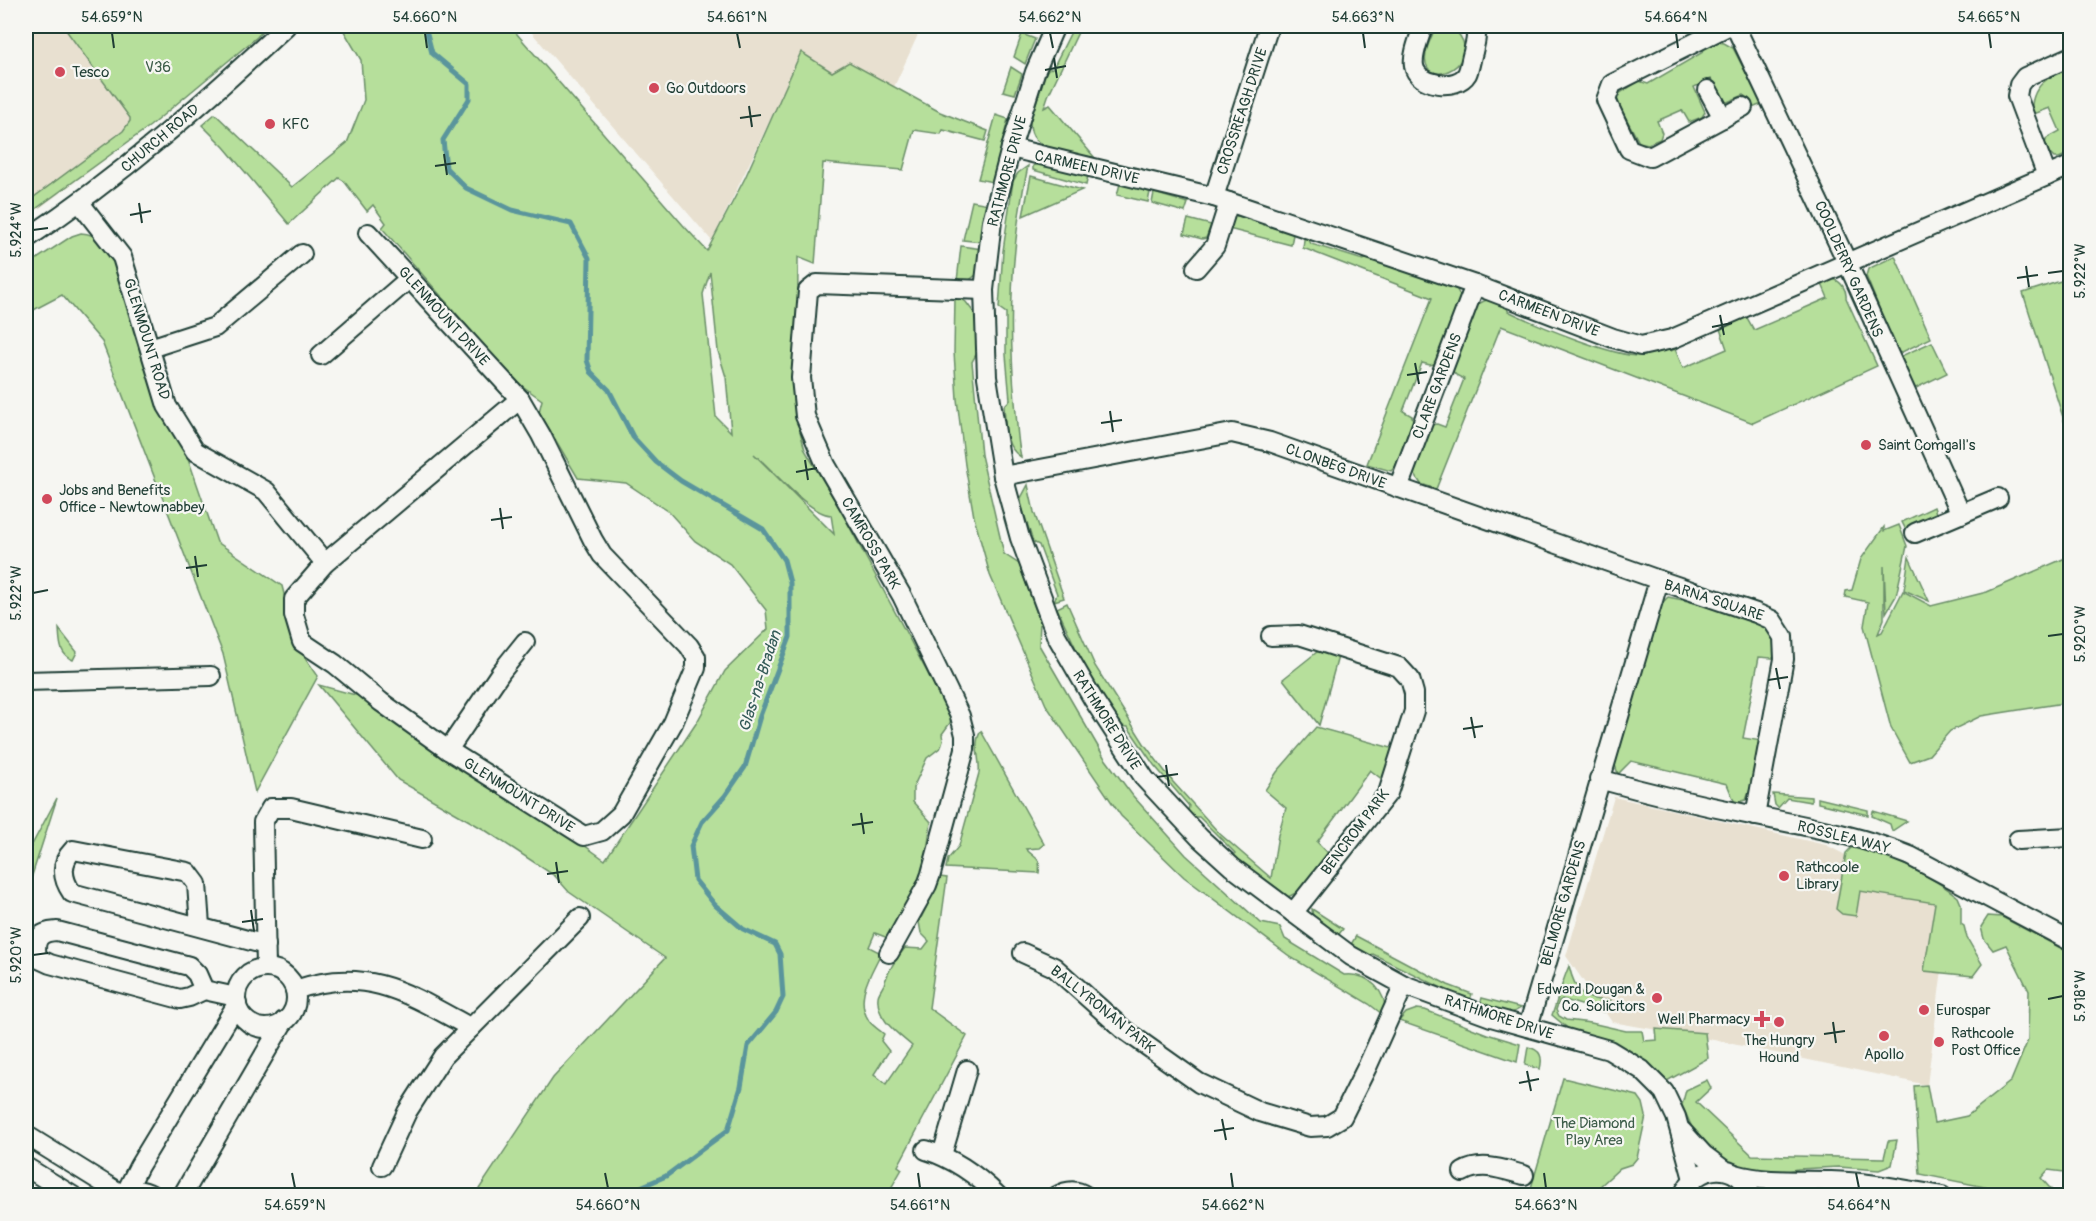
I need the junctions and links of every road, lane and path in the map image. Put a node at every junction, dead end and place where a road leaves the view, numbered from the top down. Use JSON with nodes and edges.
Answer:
{"nodes":[{"id":1,"x":286,"y":26,"type":"edge"},
{"id":2,"x":1055,"y":26,"type":"edge"},
{"id":3,"x":1269,"y":26,"type":"edge"},
{"id":4,"x":1422,"y":26,"type":"edge"},
{"id":5,"x":1472,"y":26,"type":"edge"},
{"id":6,"x":1728,"y":26,"type":"edge"},
{"id":7,"x":1735,"y":26,"type":"edge"},
{"id":8,"x":2070,"y":57,"type":"edge"},
{"id":9,"x":1708,"y":90,"type":"dead end"},
{"id":10,"x":1743,"y":107,"type":"dead end"},
{"id":11,"x":1723,"y":118,"type":"junction"},
{"id":12,"x":1011,"y":148,"type":"junction"},
{"id":13,"x":2070,"y":166,"type":"edge"},
{"id":14,"x":2047,"y":176,"type":"junction"},
{"id":15,"x":1222,"y":200,"type":"junction"},
{"id":16,"x":80,"y":203,"type":"junction"},
{"id":17,"x":368,"y":233,"type":"dead end"},
{"id":18,"x":26,"y":239,"type":"edge"},
{"id":19,"x":302,"y":254,"type":"dead end"},
{"id":20,"x":1847,"y":262,"type":"junction"},
{"id":21,"x":1196,"y":268,"type":"dead end"},
{"id":22,"x":410,"y":278,"type":"junction"},
{"id":23,"x":1475,"y":285,"type":"junction"},
{"id":24,"x":984,"y":290,"type":"junction"},
{"id":25,"x":150,"y":348,"type":"junction"},
{"id":26,"x":321,"y":355,"type":"dead end"},
{"id":27,"x":520,"y":399,"type":"junction"},
{"id":28,"x":1003,"y":476,"type":"junction"},
{"id":29,"x":1398,"y":488,"type":"junction"},
{"id":30,"x":1998,"y":498,"type":"dead end"},
{"id":31,"x":1961,"y":514,"type":"junction"},
{"id":32,"x":1915,"y":533,"type":"dead end"},
{"id":33,"x":325,"y":563,"type":"junction"},
{"id":34,"x":1659,"y":580,"type":"junction"},
{"id":35,"x":1271,"y":636,"type":"dead end"},
{"id":36,"x":525,"y":642,"type":"dead end"},
{"id":37,"x":211,"y":676,"type":"dead end"},
{"id":38,"x":26,"y":681,"type":"edge"},
{"id":39,"x":448,"y":750,"type":"junction"},
{"id":40,"x":1599,"y":779,"type":"junction"},
{"id":41,"x":1755,"y":816,"type":"junction"},
{"id":42,"x":2070,"y":837,"type":"edge"},
{"id":43,"x":422,"y":839,"type":"dead end"},
{"id":44,"x":2018,"y":840,"type":"dead end"},
{"id":45,"x":1293,"y":913,"type":"junction"},
{"id":46,"x":580,"y":918,"type":"dead end"},
{"id":47,"x":200,"y":926,"type":"junction"},
{"id":48,"x":2070,"y":941,"type":"edge"},
{"id":49,"x":266,"y":945,"type":"junction"},
{"id":50,"x":889,"y":953,"type":"dead end"},
{"id":51,"x":1023,"y":953,"type":"dead end"},
{"id":52,"x":266,"y":968,"type":"junction"},
{"id":53,"x":1404,"y":985,"type":"junction"},
{"id":54,"x":204,"y":990,"type":"junction"},
{"id":55,"x":295,"y":990,"type":"junction"},
{"id":56,"x":237,"y":1000,"type":"junction"},
{"id":57,"x":284,"y":1022,"type":"junction"},
{"id":58,"x":471,"y":1028,"type":"junction"},
{"id":59,"x":1528,"y":1028,"type":"junction"},
{"id":60,"x":967,"y":1070,"type":"dead end"},
{"id":61,"x":1681,"y":1130,"type":"junction"},
{"id":62,"x":26,"y":1135,"type":"edge"},
{"id":63,"x":382,"y":1166,"type":"dead end"},
{"id":64,"x":26,"y":1167,"type":"edge"},
{"id":65,"x":1463,"y":1172,"type":"dead end"},
{"id":66,"x":1730,"y":1172,"type":"junction"},
{"id":67,"x":1524,"y":1174,"type":"dead end"},
{"id":68,"x":1692,"y":1179,"type":"junction"},
{"id":69,"x":1822,"y":1181,"type":"junction"},
{"id":70,"x":122,"y":1194,"type":"edge"},
{"id":71,"x":73,"y":1196,"type":"edge"},
{"id":72,"x":154,"y":1196,"type":"edge"},
{"id":73,"x":182,"y":1196,"type":"edge"},
{"id":74,"x":998,"y":1196,"type":"edge"},
{"id":75,"x":1057,"y":1196,"type":"edge"},
{"id":76,"x":1086,"y":1196,"type":"edge"},
{"id":77,"x":1683,"y":1196,"type":"edge"},
{"id":78,"x":1751,"y":1196,"type":"edge"},
{"id":79,"x":1781,"y":1196,"type":"edge"},
{"id":80,"x":1942,"y":1196,"type":"edge"}],
"edges":[{"from":1,"to":16,"type":"street","name":"CHURCH ROAD"},
{"from":2,"to":12,"type":"street","name":"RATHMORE DRIVE"},
{"from":3,"to":15,"type":"street","name":"CROSSREAGH DRIVE"},
{"from":4,"to":5,"type":"street"},
{"from":6,"to":11,"type":"street"},
{"from":7,"to":20,"type":"street","name":"COOLDERRY GARDENS"},
{"from":8,"to":14,"type":"street"},
{"from":9,"to":11,"type":"street"},
{"from":10,"to":11,"type":"street"},
{"from":12,"to":15,"type":"street","name":"CARMEEN DRIVE"},
{"from":12,"to":24,"type":"street","name":"RATHMORE DRIVE"},
{"from":13,"to":14,"type":"street","name":"CARMEEN DRIVE"},
{"from":14,"to":20,"type":"street","name":"CARMEEN DRIVE"},
{"from":15,"to":21,"type":"street","name":"CROSSREAGH DRIVE"},
{"from":15,"to":23,"type":"street","name":"CARMEEN DRIVE"},
{"from":16,"to":18,"type":"street","name":"CHURCH ROAD"},
{"from":16,"to":25,"type":"street","name":"GLENMOUNT ROAD"},
{"from":17,"to":22,"type":"street","name":"GLENMOUNT DRIVE"},
{"from":19,"to":25,"type":"street"},
{"from":20,"to":23,"type":"street","name":"CARMEEN DRIVE"},
{"from":20,"to":31,"type":"street","name":"COOLDERRY GARDENS"},
{"from":22,"to":26,"type":"street"},
{"from":22,"to":27,"type":"street","name":"GLENMOUNT DRIVE"},
{"from":23,"to":29,"type":"street","name":"CLARE GARDENS"},
{"from":24,"to":28,"type":"street","name":"RATHMORE DRIVE"},
{"from":24,"to":50,"type":"street","name":"CAMROSS PARK"},
{"from":25,"to":33,"type":"street","name":"GLENMOUNT ROAD"},
{"from":27,"to":33,"type":"street","name":"GLENMOUNT DRIVE"},
{"from":27,"to":39,"type":"street","name":"GLENMOUNT DRIVE"},
{"from":28,"to":29,"type":"street","name":"CLONBEG DRIVE"},
{"from":28,"to":45,"type":"street","name":"RATHMORE DRIVE"},
{"from":29,"to":34,"type":"street","name":"CLONBEG DRIVE"},
{"from":30,"to":31,"type":"street"},
{"from":31,"to":32,"type":"street"},
{"from":33,"to":39,"type":"street","name":"GLENMOUNT DRIVE"},
{"from":34,"to":40,"type":"street","name":"BARNA SQUARE"},
{"from":34,"to":41,"type":"street","name":"BARNA SQUARE"},
{"from":35,"to":45,"type":"street","name":"BENCROM PARK"},
{"from":36,"to":39,"type":"street"},
{"from":37,"to":38,"type":"street"},
{"from":40,"to":41,"type":"street","name":"ROSSLEA WAY"},
{"from":40,"to":59,"type":"street","name":"BELMORE GARDENS"},
{"from":41,"to":48,"type":"street","name":"ROSSLEA WAY"},
{"from":42,"to":44,"type":"street"},
{"from":43,"to":49,"type":"street"},
{"from":45,"to":53,"type":"street","name":"RATHMORE DRIVE"},
{"from":46,"to":58,"type":"street"},
{"from":47,"to":47,"type":"street"},
{"from":47,"to":49,"type":"street"},
{"from":49,"to":52,"type":"street"},
{"from":51,"to":53,"type":"street","name":"BALLYRONAN PARK"},
{"from":52,"to":55,"type":"street"},
{"from":52,"to":56,"type":"street"},
{"from":53,"to":59,"type":"street","name":"RATHMORE DRIVE"},
{"from":54,"to":54,"type":"street"},
{"from":54,"to":56,"type":"street"},
{"from":55,"to":57,"type":"street"},
{"from":55,"to":58,"type":"street"},
{"from":56,"to":57,"type":"street"},
{"from":56,"to":70,"type":"street"},
{"from":57,"to":73,"type":"street"},
{"from":58,"to":63,"type":"street"},
{"from":59,"to":61,"type":"street","name":"RATHMORE DRIVE"},
{"from":60,"to":74,"type":"street"},
{"from":61,"to":66,"type":"street","name":"RATHMORE DRIVE"},
{"from":61,"to":68,"type":"street","name":"RATHMORE DRIVE"},
{"from":62,"to":70,"type":"street"},
{"from":64,"to":71,"type":"street"},
{"from":65,"to":67,"type":"street"},
{"from":66,"to":68,"type":"street"},
{"from":66,"to":69,"type":"street"},
{"from":66,"to":78,"type":"street"},
{"from":68,"to":77,"type":"street"},
{"from":69,"to":79,"type":"street"},
{"from":69,"to":80,"type":"street"},
{"from":70,"to":72,"type":"street"},
{"from":75,"to":76,"type":"street"}]}
